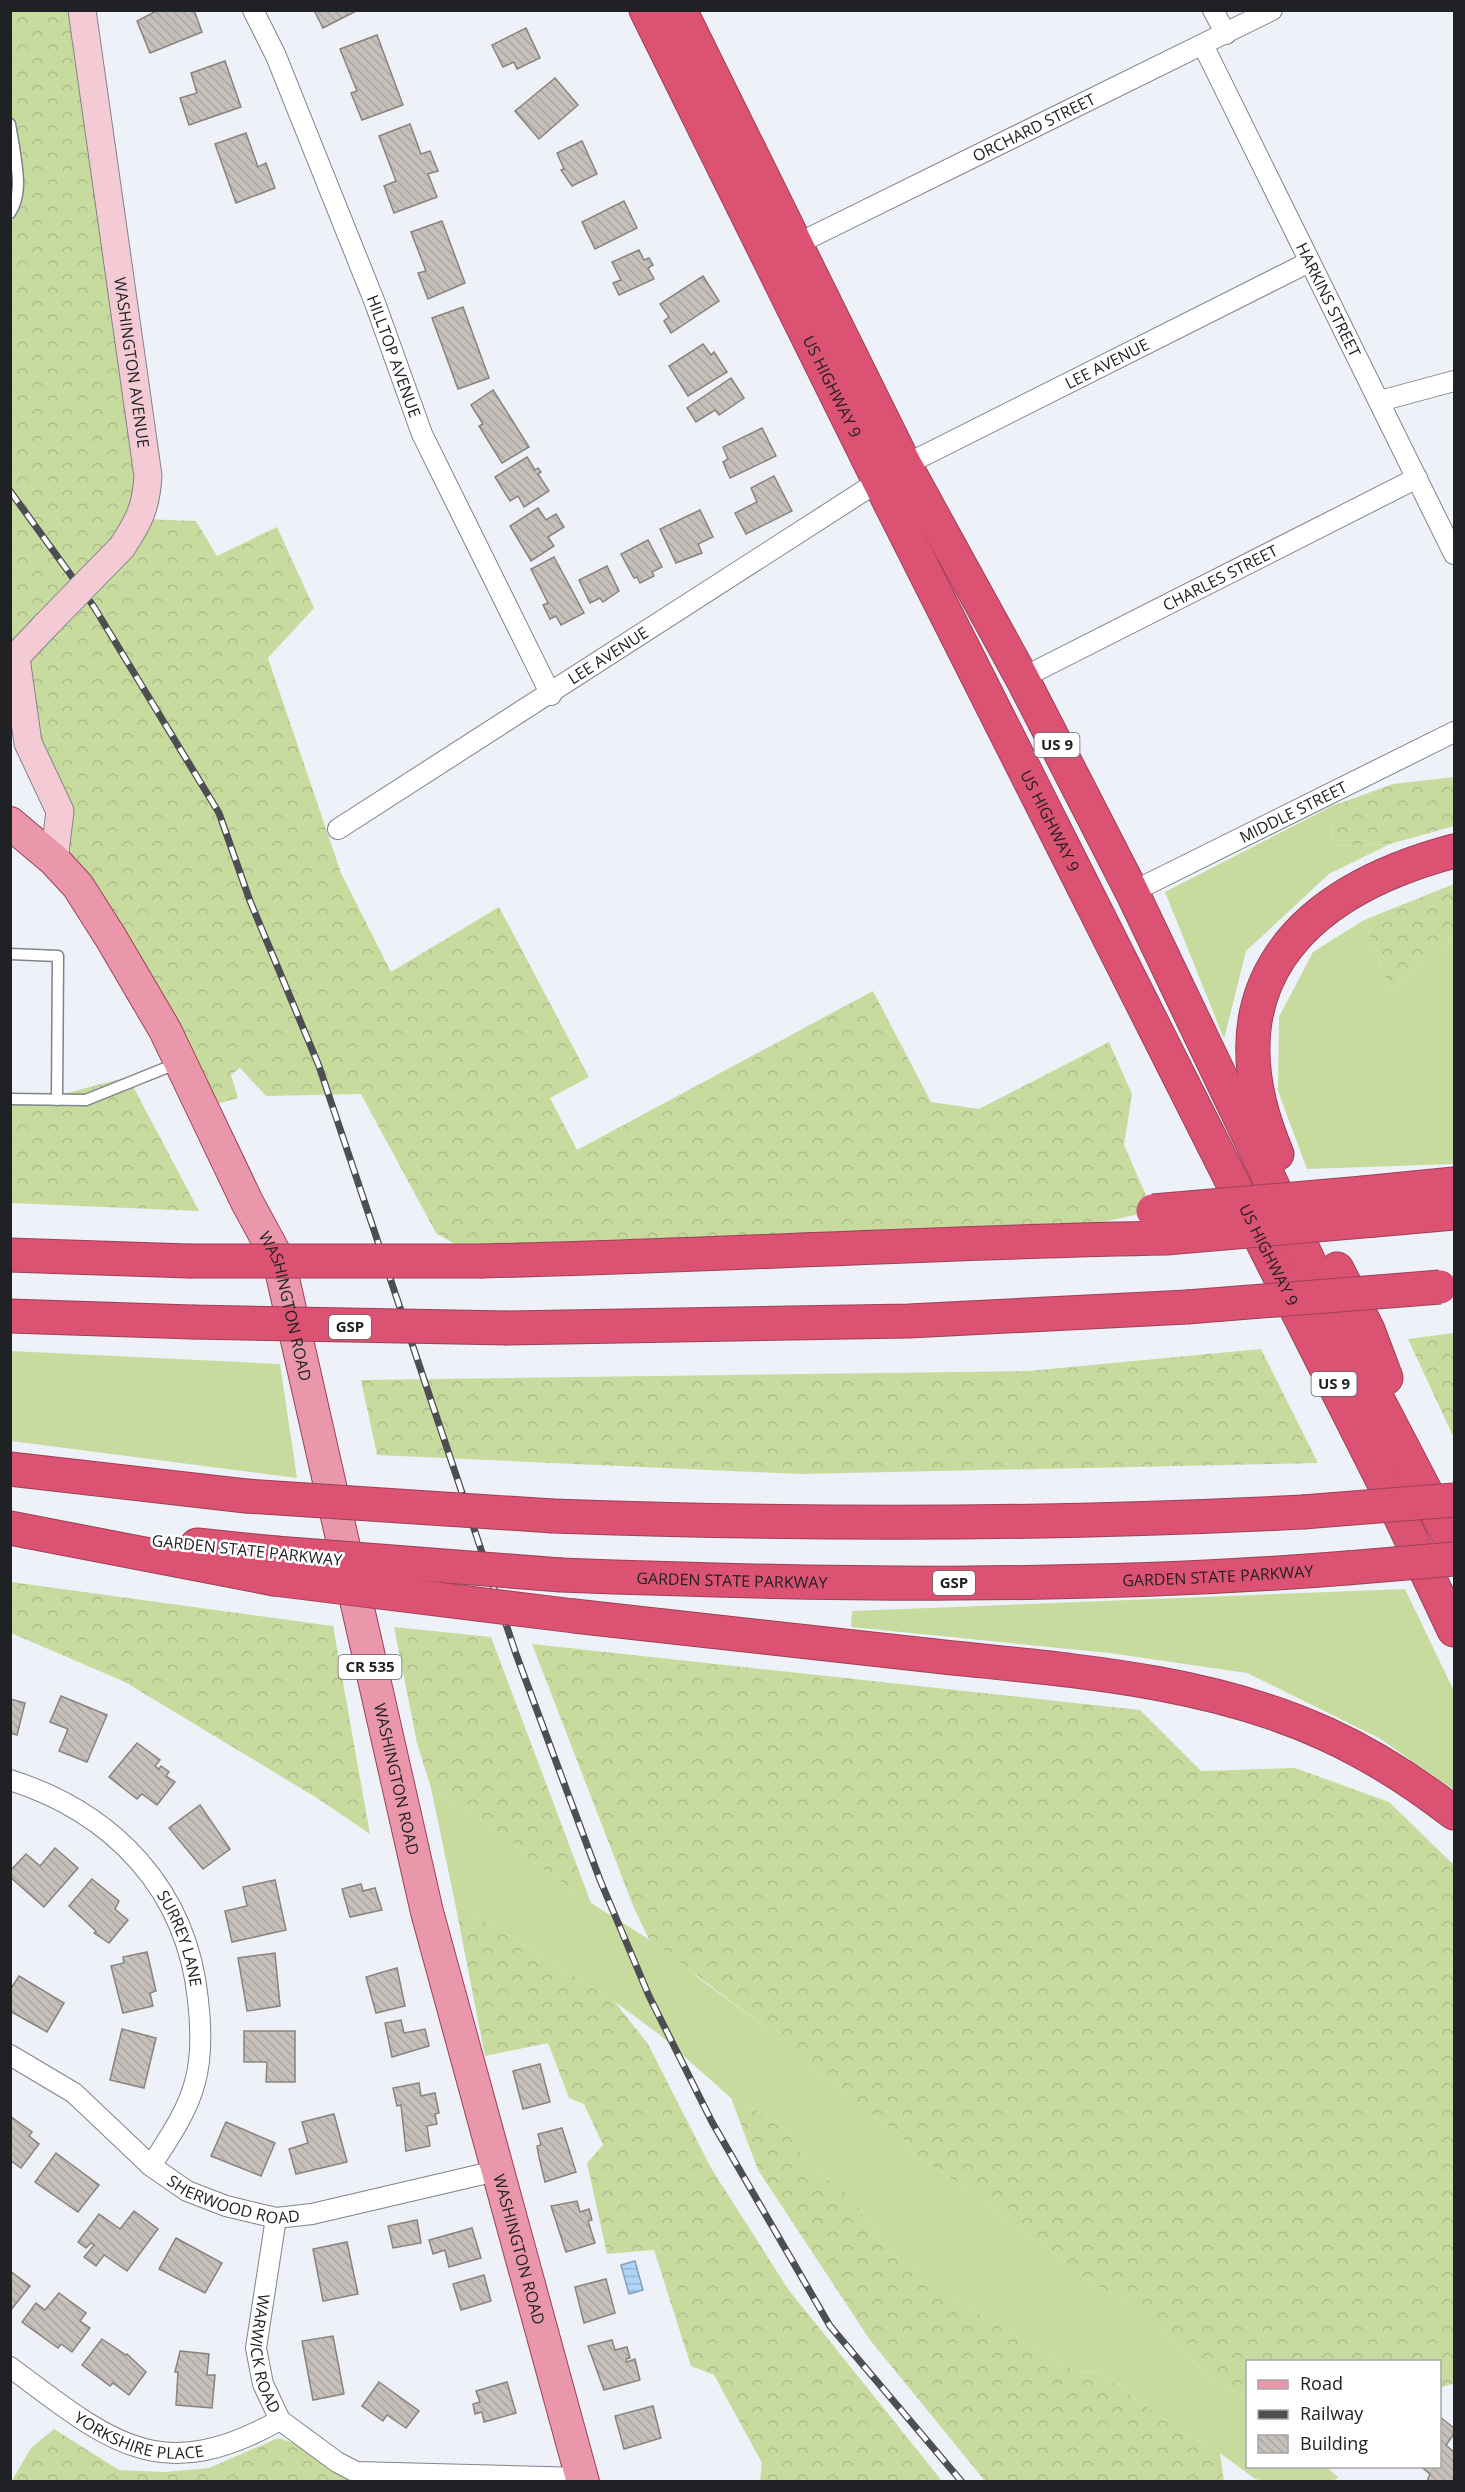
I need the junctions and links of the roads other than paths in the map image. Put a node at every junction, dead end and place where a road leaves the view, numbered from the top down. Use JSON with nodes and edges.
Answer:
{"nodes":[{"id":1,"x":82,"y":10,"type":"edge"},
{"id":2,"x":253,"y":10,"type":"edge"},
{"id":3,"x":646,"y":10,"type":"edge"},
{"id":4,"x":680,"y":10,"type":"edge"},
{"id":5,"x":1214,"y":10,"type":"edge"},
{"id":6,"x":1272,"y":10,"type":"edge"},
{"id":7,"x":1226,"y":34,"type":"junction"},
{"id":8,"x":1203,"y":45,"type":"junction"},
{"id":9,"x":10,"y":124,"type":"edge"},
{"id":10,"x":12,"y":147,"type":"edge"},
{"id":11,"x":10,"y":213,"type":"edge"},
{"id":12,"x":797,"y":244,"type":"junction"},
{"id":13,"x":1309,"y":262,"type":"junction"},
{"id":14,"x":1455,"y":381,"type":"edge"},
{"id":15,"x":1380,"y":401,"type":"junction"},
{"id":16,"x":892,"y":473,"type":"junction"},
{"id":17,"x":1417,"y":478,"type":"junction"},
{"id":18,"x":1455,"y":555,"type":"edge"},
{"id":19,"x":13,"y":660,"type":"edge"},
{"id":20,"x":1022,"y":678,"type":"junction"},
{"id":21,"x":551,"y":695,"type":"junction"},
{"id":22,"x":1455,"y":732,"type":"edge"},
{"id":23,"x":10,"y":823,"type":"edge"},
{"id":24,"x":338,"y":829,"type":"dead end"},
{"id":25,"x":1455,"y":851,"type":"edge"},
{"id":26,"x":54,"y":860,"type":"junction"},
{"id":27,"x":1132,"y":892,"type":"junction"},
{"id":28,"x":10,"y":954,"type":"edge"},
{"id":29,"x":181,"y":1061,"type":"junction"},
{"id":30,"x":10,"y":1099,"type":"edge"},
{"id":31,"x":57,"y":1100,"type":"junction"},
{"id":32,"x":1455,"y":1184,"type":"edge"},
{"id":33,"x":1369,"y":1207,"type":"junction"},
{"id":34,"x":1455,"y":1214,"type":"edge"},
{"id":35,"x":10,"y":1255,"type":"edge"},
{"id":36,"x":1447,"y":1286,"type":"edge"},
{"id":37,"x":10,"y":1316,"type":"edge"},
{"id":38,"x":10,"y":1469,"type":"edge"},
{"id":39,"x":1424,"y":1484,"type":"junction"},
{"id":40,"x":1455,"y":1500,"type":"edge"},
{"id":41,"x":10,"y":1527,"type":"edge"},
{"id":42,"x":1455,"y":1546,"type":"edge"},
{"id":43,"x":1455,"y":1559,"type":"edge"},
{"id":44,"x":275,"y":1566,"type":"junction"},
{"id":45,"x":1455,"y":1630,"type":"edge"},
{"id":46,"x":10,"y":1780,"type":"edge"},
{"id":47,"x":1455,"y":1813,"type":"edge"},
{"id":48,"x":10,"y":2055,"type":"edge"},
{"id":49,"x":151,"y":2166,"type":"junction"},
{"id":50,"x":496,"y":2171,"type":"junction"},
{"id":51,"x":276,"y":2218,"type":"junction"},
{"id":52,"x":10,"y":2367,"type":"edge"},
{"id":53,"x":280,"y":2420,"type":"junction"},
{"id":54,"x":583,"y":2480,"type":"edge"}],
"edges":[{"from":1,"to":19,"type":"main road","name":"WASHINGTON AVENUE","bridge":true},
{"from":2,"to":21,"type":"street","name":"HILLTOP AVENUE"},
{"from":3,"to":16,"type":"highway","name":"US HIGHWAY 9","number":"US 9"},
{"from":4,"to":12,"type":"highway","name":"US HIGHWAY 9","number":"US 9"},
{"from":5,"to":7,"type":"street"},
{"from":6,"to":7,"type":"street","name":"ORCHARD STREET"},
{"from":7,"to":8,"type":"street","name":"ORCHARD STREET"},
{"from":8,"to":12,"type":"street","name":"ORCHARD STREET"},
{"from":8,"to":13,"type":"street","name":"HARKINS STREET"},
{"from":9,"to":10,"type":"lane"},
{"from":10,"to":11,"type":"lane"},
{"from":12,"to":16,"type":"highway","name":"US HIGHWAY 9","number":"US 9"},
{"from":13,"to":15,"type":"street","name":"HARKINS STREET"},
{"from":13,"to":16,"type":"street","name":"LEE AVENUE"},
{"from":14,"to":15,"type":"street"},
{"from":15,"to":17,"type":"street","name":"HARKINS STREET"},
{"from":16,"to":20,"type":"highway","name":"US HIGHWAY 9","number":"US 9"},
{"from":16,"to":21,"type":"street","name":"LEE AVENUE"},
{"from":16,"to":45,"type":"highway","name":"US HIGHWAY 9","number":"US 9"},
{"from":17,"to":18,"type":"street","name":"HARKINS STREET"},
{"from":17,"to":20,"type":"street","name":"CHARLES STREET"},
{"from":19,"to":26,"type":"main road"},
{"from":20,"to":27,"type":"highway","name":"US HIGHWAY 9","number":"US 9"},
{"from":21,"to":24,"type":"street","name":"LEE AVENUE"},
{"from":22,"to":27,"type":"street","name":"MIDDLE STREET"},
{"from":23,"to":26,"type":"main road","name":"WASHINGTON ROAD","number":"CR 535"},
{"from":25,"to":39,"type":"highway"},
{"from":26,"to":29,"type":"main road","name":"WASHINGTON ROAD","number":"CR 535"},
{"from":27,"to":39,"type":"highway","name":"US HIGHWAY 9","number":"US 9"},
{"from":28,"to":31,"type":"lane"},
{"from":29,"to":31,"type":"lane"},
{"from":29,"to":50,"type":"main road","name":"WASHINGTON ROAD","number":"CR 535"},
{"from":30,"to":31,"type":"lane"},
{"from":32,"to":33,"type":"highway"},
{"from":33,"to":34,"type":"highway"},
{"from":33,"to":35,"type":"highway","bridge":true},
{"from":36,"to":37,"type":"highway","number":"GSP","bridge":true},
{"from":38,"to":40,"type":"highway","bridge":true},
{"from":39,"to":42,"type":"highway","name":"US HIGHWAY 9","number":"US 9"},
{"from":41,"to":44,"type":"highway"},
{"from":43,"to":44,"type":"highway","name":"GARDEN STATE PARKWAY","number":"GSP","bridge":true},
{"from":44,"to":47,"type":"highway","bridge":true},
{"from":46,"to":49,"type":"street","name":"SURREY LANE"},
{"from":48,"to":49,"type":"street","name":"SHERWOOD ROAD"},
{"from":49,"to":51,"type":"street","name":"SHERWOOD ROAD"},
{"from":50,"to":51,"type":"street","name":"SHERWOOD ROAD"},
{"from":50,"to":54,"type":"main road","name":"WASHINGTON ROAD","number":"CR 535"},
{"from":51,"to":53,"type":"street","name":"WARWICK ROAD"},
{"from":52,"to":53,"type":"street","name":"YORKSHIRE PLACE"},
{"from":53,"to":54,"type":"street","name":"WARWICK ROAD"}]}
